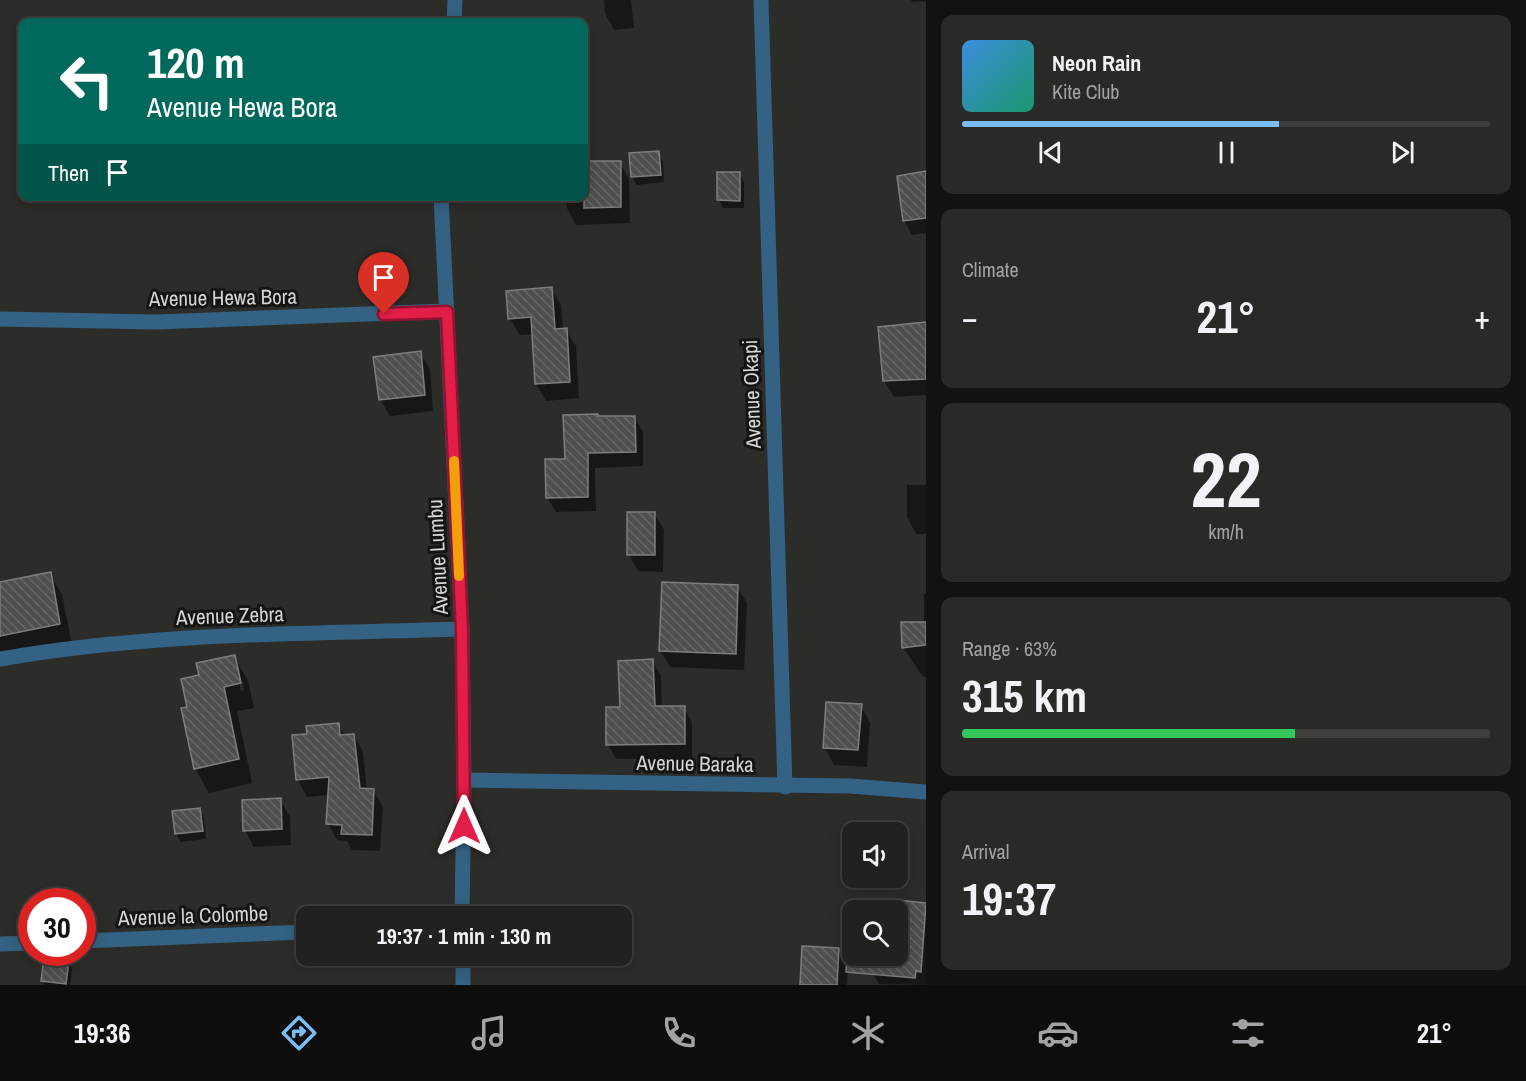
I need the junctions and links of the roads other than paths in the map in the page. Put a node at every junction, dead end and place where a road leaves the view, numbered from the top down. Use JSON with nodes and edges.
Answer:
{"nodes":[{"id":1,"x":455,"y":0,"type":"edge"},
{"id":2,"x":760,"y":0,"type":"edge"},
{"id":3,"x":454,"y":18,"type":"edge"},
{"id":4,"x":441,"y":201,"type":"edge"},
{"id":5,"x":447,"y":312,"type":"junction"},
{"id":6,"x":0,"y":319,"type":"edge"},
{"id":7,"x":462,"y":629,"type":"junction"},
{"id":8,"x":0,"y":659,"type":"edge"},
{"id":9,"x":464,"y":780,"type":"junction"},
{"id":10,"x":785,"y":787,"type":"junction"},
{"id":11,"x":926,"y":792,"type":"edge"},
{"id":12,"x":462,"y":906,"type":"edge"},
{"id":13,"x":296,"y":932,"type":"edge"},
{"id":14,"x":96,"y":940,"type":"edge"},
{"id":15,"x":18,"y":943,"type":"edge"},
{"id":16,"x":0,"y":944,"type":"edge"},
{"id":17,"x":463,"y":966,"type":"edge"},
{"id":18,"x":463,"y":985,"type":"edge"}],
"edges":[{"from":1,"to":3,"type":"street"},
{"from":2,"to":10,"type":"street","name":"Avenue Okapi"},
{"from":4,"to":5,"type":"street","name":"Avenue Lumbu"},
{"from":5,"to":6,"type":"street","name":"Avenue Hewa Bora"},
{"from":5,"to":7,"type":"street","name":"Avenue Lumbu"},
{"from":7,"to":8,"type":"street","name":"Avenue Zebra"},
{"from":7,"to":9,"type":"street","name":"Avenue Lumbu"},
{"from":9,"to":10,"type":"street","name":"Avenue Baraka"},
{"from":9,"to":12,"type":"street","name":"Avenue Lumbu"},
{"from":10,"to":11,"type":"street","name":"Avenue Baraka"},
{"from":13,"to":14,"type":"street","name":"Avenue la Colombe"},
{"from":15,"to":16,"type":"street"},
{"from":17,"to":18,"type":"street"}]}
